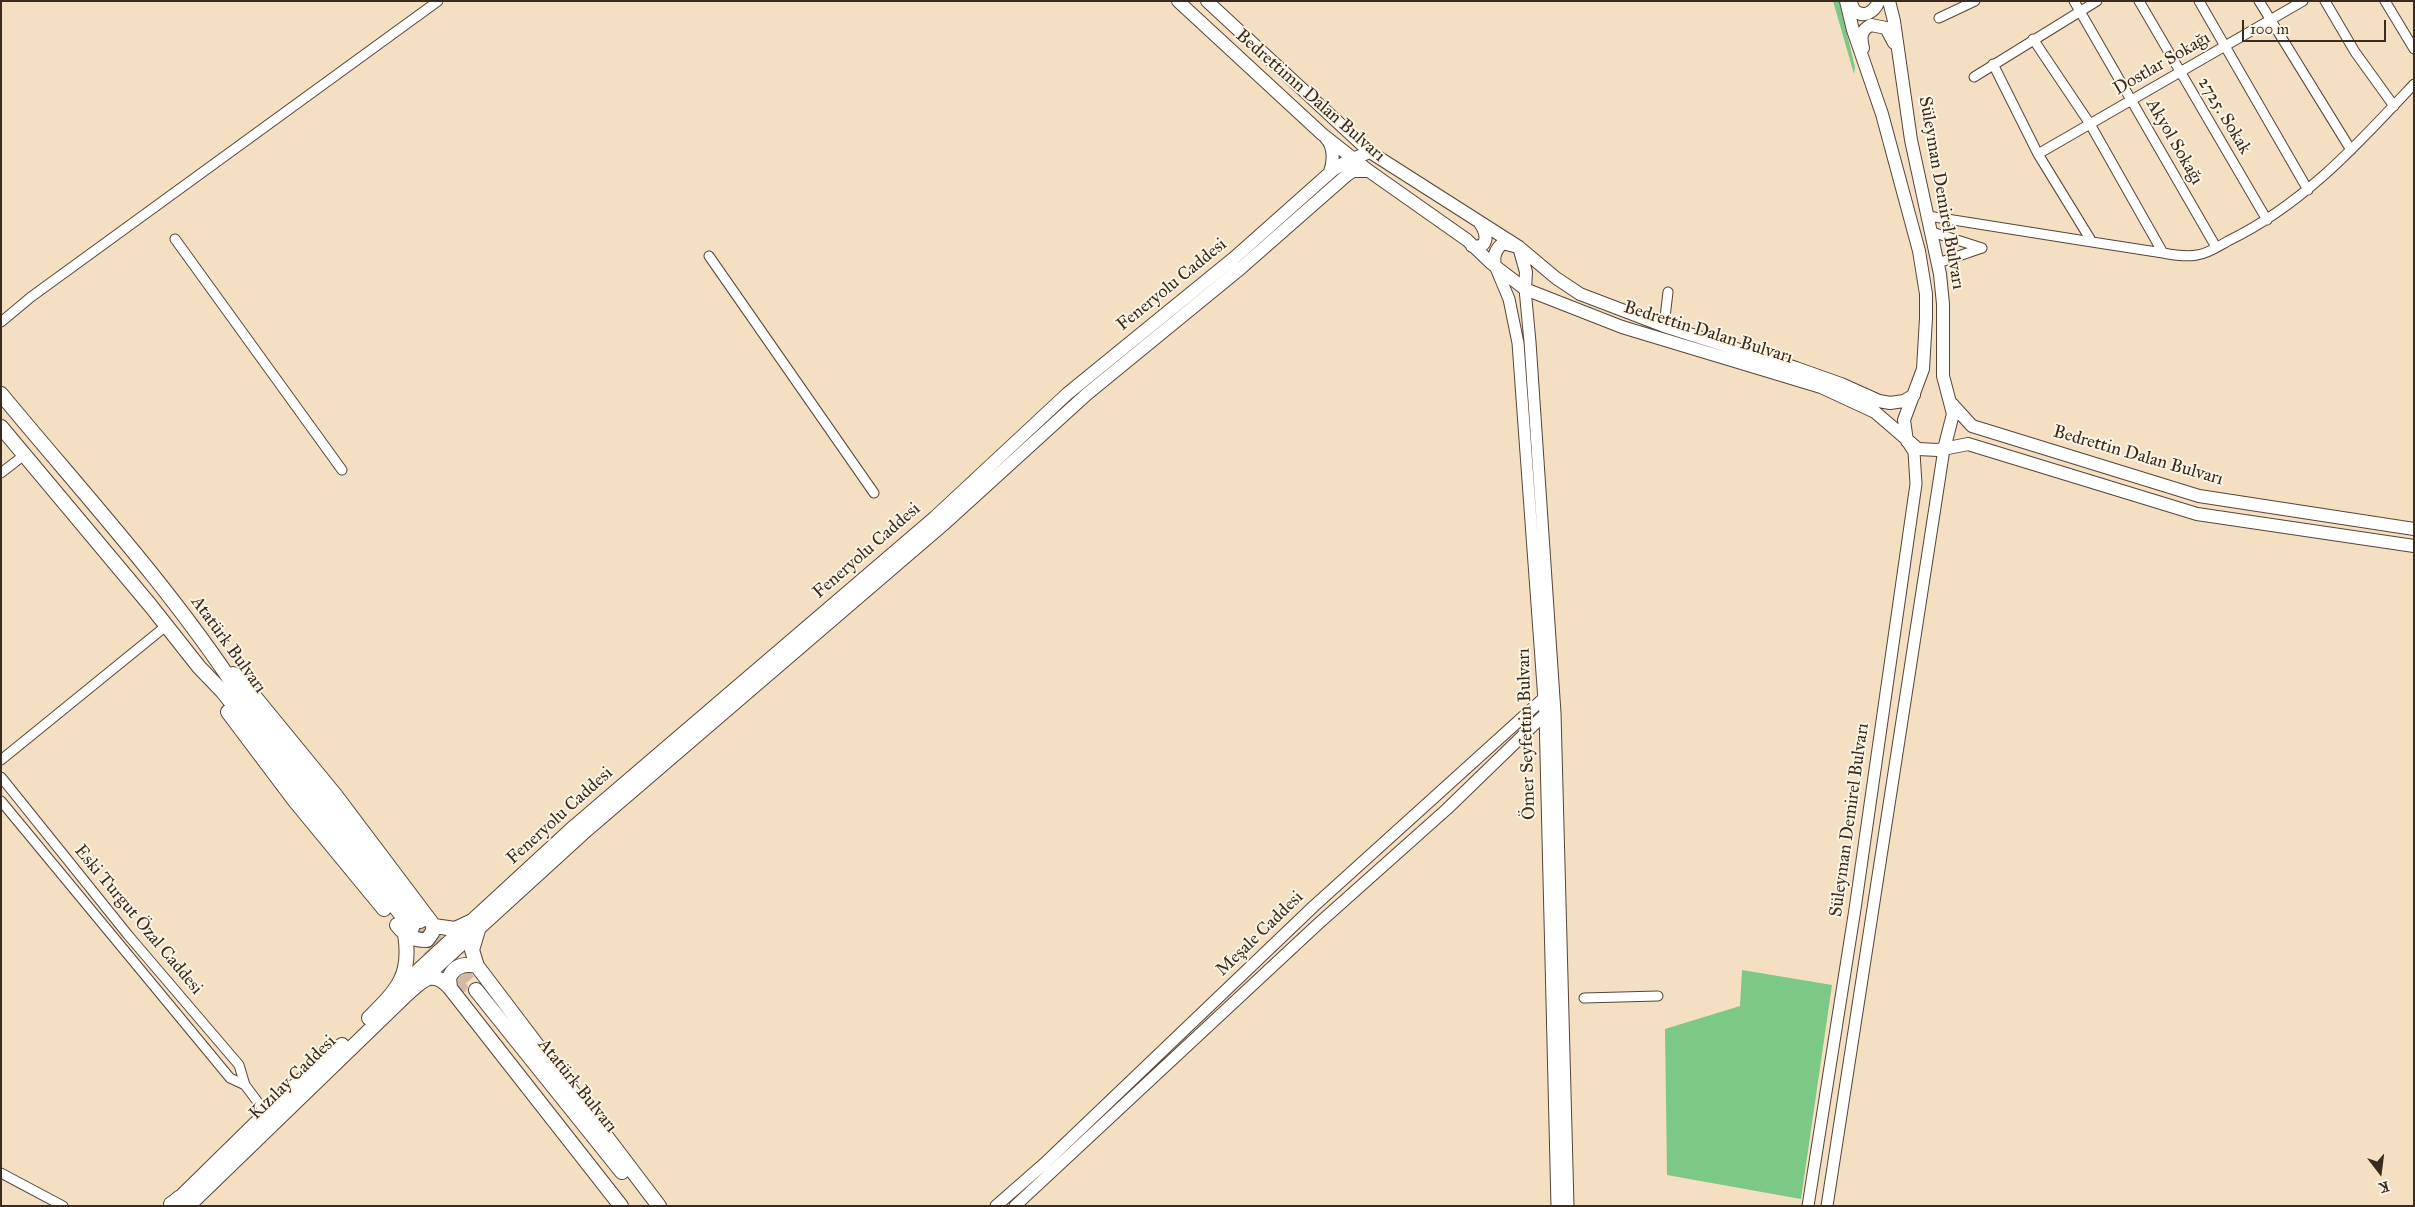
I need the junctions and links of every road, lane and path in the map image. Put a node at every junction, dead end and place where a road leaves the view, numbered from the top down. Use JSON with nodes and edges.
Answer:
{"nodes":[{"id":1,"x":438,"y":1,"type":"edge"},
{"id":2,"x":1178,"y":1,"type":"edge"},
{"id":3,"x":1207,"y":1,"type":"edge"},
{"id":4,"x":1846,"y":1,"type":"edge"},
{"id":5,"x":1850,"y":1,"type":"edge"},
{"id":6,"x":1878,"y":1,"type":"edge"},
{"id":7,"x":1888,"y":1,"type":"edge"},
{"id":8,"x":1975,"y":1,"type":"edge"},
{"id":9,"x":2074,"y":1,"type":"edge"},
{"id":10,"x":2097,"y":1,"type":"edge"},
{"id":11,"x":2140,"y":1,"type":"edge"},
{"id":12,"x":2199,"y":1,"type":"edge"},
{"id":13,"x":2259,"y":1,"type":"edge"},
{"id":14,"x":2302,"y":1,"type":"edge"},
{"id":15,"x":2325,"y":1,"type":"edge"},
{"id":16,"x":2385,"y":1,"type":"edge"},
{"id":17,"x":2080,"y":11,"type":"junction"},
{"id":18,"x":1939,"y":18,"type":"dead end"},
{"id":19,"x":2270,"y":20,"type":"junction"},
{"id":20,"x":2033,"y":38,"type":"junction"},
{"id":21,"x":2225,"y":46,"type":"junction"},
{"id":22,"x":2414,"y":49,"type":"edge"},
{"id":23,"x":1900,"y":57,"type":"junction"},
{"id":24,"x":1866,"y":64,"type":"junction"},
{"id":25,"x":1993,"y":64,"type":"junction"},
{"id":26,"x":2179,"y":73,"type":"junction"},
{"id":27,"x":1974,"y":77,"type":"dead end"},
{"id":28,"x":2414,"y":84,"type":"edge"},
{"id":29,"x":2131,"y":100,"type":"junction"},
{"id":30,"x":2394,"y":106,"type":"junction"},
{"id":31,"x":2090,"y":124,"type":"junction"},
{"id":32,"x":1322,"y":134,"type":"junction"},
{"id":33,"x":2351,"y":150,"type":"junction"},
{"id":34,"x":1370,"y":152,"type":"junction"},
{"id":35,"x":2038,"y":154,"type":"junction"},
{"id":36,"x":1354,"y":159,"type":"junction"},
{"id":37,"x":1369,"y":171,"type":"junction"},
{"id":38,"x":1330,"y":172,"type":"junction"},
{"id":39,"x":2308,"y":190,"type":"junction"},
{"id":40,"x":1928,"y":216,"type":"junction"},
{"id":41,"x":2267,"y":220,"type":"junction"},
{"id":42,"x":1479,"y":222,"type":"junction"},
{"id":43,"x":1932,"y":232,"type":"junction"},
{"id":44,"x":175,"y":239,"type":"dead end"},
{"id":45,"x":2092,"y":242,"type":"junction"},
{"id":46,"x":1472,"y":246,"type":"junction"},
{"id":47,"x":1519,"y":247,"type":"junction"},
{"id":48,"x":2216,"y":247,"type":"junction"},
{"id":49,"x":2163,"y":252,"type":"junction"},
{"id":50,"x":709,"y":256,"type":"dead end"},
{"id":51,"x":1938,"y":263,"type":"junction"},
{"id":52,"x":1495,"y":266,"type":"junction"},
{"id":53,"x":1525,"y":289,"type":"junction"},
{"id":54,"x":1668,"y":292,"type":"dead end"},
{"id":55,"x":1,"y":322,"type":"edge"},
{"id":56,"x":1664,"y":326,"type":"junction"},
{"id":57,"x":1,"y":394,"type":"edge"},
{"id":58,"x":1914,"y":395,"type":"junction"},
{"id":59,"x":1952,"y":404,"type":"junction"},
{"id":60,"x":1,"y":427,"type":"edge"},
{"id":61,"x":1907,"y":441,"type":"junction"},
{"id":62,"x":1944,"y":449,"type":"junction"},
{"id":63,"x":23,"y":456,"type":"junction"},
{"id":64,"x":342,"y":470,"type":"dead end"},
{"id":65,"x":1,"y":473,"type":"edge"},
{"id":66,"x":874,"y":493,"type":"dead end"},
{"id":67,"x":2414,"y":528,"type":"edge"},
{"id":68,"x":2414,"y":546,"type":"edge"},
{"id":69,"x":166,"y":626,"type":"junction"},
{"id":70,"x":214,"y":656,"type":"junction"},
{"id":71,"x":1549,"y":697,"type":"junction"},
{"id":72,"x":1550,"y":713,"type":"junction"},
{"id":73,"x":1,"y":760,"type":"edge"},
{"id":74,"x":1,"y":777,"type":"edge"},
{"id":75,"x":2,"y":801,"type":"edge"},
{"id":76,"x":434,"y":926,"type":"junction"},
{"id":77,"x":474,"y":926,"type":"junction"},
{"id":78,"x":412,"y":928,"type":"junction"},
{"id":79,"x":477,"y":966,"type":"junction"},
{"id":80,"x":424,"y":979,"type":"junction"},
{"id":81,"x":450,"y":988,"type":"junction"},
{"id":82,"x":396,"y":990,"type":"junction"},
{"id":83,"x":1658,"y":996,"type":"dead end"},
{"id":84,"x":1584,"y":998,"type":"dead end"},
{"id":85,"x":245,"y":1085,"type":"junction"},
{"id":86,"x":266,"y":1113,"type":"junction"},
{"id":87,"x":1,"y":1173,"type":"edge"},
{"id":88,"x":177,"y":1204,"type":"edge"},
{"id":89,"x":63,"y":1206,"type":"edge"},
{"id":90,"x":621,"y":1206,"type":"edge"},
{"id":91,"x":631,"y":1206,"type":"edge"},
{"id":92,"x":649,"y":1206,"type":"edge"},
{"id":93,"x":659,"y":1206,"type":"edge"},
{"id":94,"x":996,"y":1206,"type":"edge"},
{"id":95,"x":1014,"y":1206,"type":"edge"},
{"id":96,"x":1557,"y":1206,"type":"edge"},
{"id":97,"x":1568,"y":1206,"type":"edge"},
{"id":98,"x":1808,"y":1206,"type":"edge"},
{"id":99,"x":1827,"y":1206,"type":"edge"}],
"edges":[{"from":1,"to":55,"type":"street"},
{"from":2,"to":32,"type":"main road","name":"Bedrettimn Dalan Bulvarı"},
{"from":3,"to":34,"type":"main road","name":"Bedrettimn Dalan Bulvarı"},
{"from":4,"to":24,"type":"main road","name":"Süleyman Demirel Bulvarı"},
{"from":5,"to":6,"type":"main road"},
{"from":7,"to":23,"type":"main road","name":"Süleyman Demirel Bulvarı"},
{"from":8,"to":18,"type":"street"},
{"from":9,"to":17,"type":"street","name":"Akyol Sokağı"},
{"from":10,"to":17,"type":"street"},
{"from":11,"to":26,"type":"street","name":"2725. Sokak"},
{"from":12,"to":21,"type":"street"},
{"from":13,"to":19,"type":"street"},
{"from":14,"to":19,"type":"street","name":"Dostlar Sokağı"},
{"from":15,"to":30,"type":"street"},
{"from":16,"to":22,"type":"street"},
{"from":17,"to":20,"type":"street"},
{"from":17,"to":29,"type":"street","name":"Akyol Sokağı"},
{"from":19,"to":21,"type":"street","name":"Dostlar Sokağı"},
{"from":19,"to":33,"type":"street"},
{"from":20,"to":25,"type":"street"},
{"from":20,"to":31,"type":"street"},
{"from":21,"to":26,"type":"street","name":"Dostlar Sokağı"},
{"from":21,"to":39,"type":"street"},
{"from":23,"to":24,"type":"main road"},
{"from":23,"to":40,"type":"main road","name":"Süleyman Demirel Bulvarı"},
{"from":24,"to":58,"type":"main road","name":"Süleyman Demirel Bulvarı"},
{"from":25,"to":27,"type":"street"},
{"from":25,"to":35,"type":"street"},
{"from":26,"to":29,"type":"street","name":"Dostlar Sokağı"},
{"from":26,"to":41,"type":"street","name":"2725. Sokak"},
{"from":28,"to":30,"type":"street"},
{"from":29,"to":31,"type":"street","name":"Dostlar Sokağı"},
{"from":29,"to":48,"type":"street","name":"Akyol Sokağı"},
{"from":30,"to":33,"type":"street"},
{"from":31,"to":35,"type":"street","name":"Dostlar Sokağı"},
{"from":31,"to":49,"type":"street"},
{"from":32,"to":36,"type":"main road","name":"Bedrettimn Dalan Bulvarı"},
{"from":32,"to":38,"type":"main road"},
{"from":33,"to":39,"type":"street"},
{"from":34,"to":36,"type":"main road","name":"Feneryolu Caddesi"},
{"from":34,"to":42,"type":"main road","name":"Bedrettimn Dalan Bulvarı"},
{"from":35,"to":45,"type":"street"},
{"from":36,"to":37,"type":"main road","name":"Bedrettimn Dalan Bulvarı"},
{"from":36,"to":38,"type":"main road","name":"Feneryolu Caddesi"},
{"from":37,"to":46,"type":"main road","name":"Bedrettimn Dalan Bulvarı"},
{"from":37,"to":77,"type":"main road","name":"Feneryolu Caddesi"},
{"from":38,"to":77,"type":"main road","name":"Feneryolu Caddesi"},
{"from":39,"to":41,"type":"street"},
{"from":40,"to":43,"type":"main road","name":"Süleyman Demirel Bulvarı"},
{"from":40,"to":45,"type":"street"},
{"from":41,"to":48,"type":"street"},
{"from":42,"to":46,"type":"main road"},
{"from":42,"to":47,"type":"main road","name":"Bedrettimn Dalan Bulvarı"},
{"from":43,"to":51,"type":"main road","name":"Süleyman Demirel Bulvarı"},
{"from":43,"to":51,"type":"street"},
{"from":44,"to":64,"type":"street"},
{"from":45,"to":49,"type":"street"},
{"from":46,"to":52,"type":"main road","name":"Bedrettimn Dalan Bulvarı"},
{"from":47,"to":52,"type":"main road"},
{"from":47,"to":53,"type":"main road"},
{"from":47,"to":56,"type":"main road","name":"Bedrettin Dalan Bulvarı"},
{"from":48,"to":49,"type":"street"},
{"from":50,"to":66,"type":"street"},
{"from":51,"to":59,"type":"main road","name":"Süleyman Demirel Bulvarı"},
{"from":52,"to":53,"type":"main road","name":"Bedrettin Dalan Bulvarı"},
{"from":52,"to":71,"type":"street","name":"Ömer Seyfettin Bulvarı"},
{"from":53,"to":61,"type":"main road","name":"Bedrettin Dalan Bulvarı"},
{"from":53,"to":71,"type":"street","name":"Ömer Seyfettin Bulvarı"},
{"from":54,"to":56,"type":"street"},
{"from":56,"to":58,"type":"main road","name":"Bedrettin Dalan Bulvarı"},
{"from":57,"to":70,"type":"main road","name":"Atatürk Bulvarı"},
{"from":58,"to":61,"type":"main road","name":"Süleyman Demirel Bulvarı"},
{"from":59,"to":62,"type":"main road","name":"Süleyman Demirel Bulvarı"},
{"from":59,"to":67,"type":"main road","name":"Bedrettin Dalan Bulvarı"},
{"from":60,"to":63,"type":"main road","name":"Atatürk Bulvarı"},
{"from":61,"to":62,"type":"main road"},
{"from":61,"to":98,"type":"street","name":"Süleyman Demirel Bulvarı"},
{"from":62,"to":68,"type":"main road","name":"Bedrettin Dalan Bulvarı"},
{"from":62,"to":99,"type":"street","name":"Süleyman Demirel Bulvarı"},
{"from":63,"to":65,"type":"street"},
{"from":63,"to":69,"type":"main road","name":"Atatürk Bulvarı"},
{"from":69,"to":73,"type":"street"},
{"from":69,"to":78,"type":"main road","name":"Atatürk Bulvarı"},
{"from":70,"to":76,"type":"main road"},
{"from":70,"to":78,"type":"main road","name":"Atatürk Bulvarı"},
{"from":71,"to":72,"type":"street","name":"Ömer Seyfettin Bulvarı"},
{"from":71,"to":94,"type":"street","name":"Meşale Caddesi"},
{"from":72,"to":95,"type":"street","name":"Meşale Caddesi"},
{"from":72,"to":96,"type":"street","name":"Ömer Seyfettin Bulvarı"},
{"from":72,"to":97,"type":"street","name":"Ömer Seyfettin Bulvarı"},
{"from":74,"to":85,"type":"street","name":"Eski Turgut Özal Caddesi"},
{"from":75,"to":85,"type":"street","name":"Eski Turgut Özal Caddesi"},
{"from":76,"to":77,"type":"main road"},
{"from":76,"to":78,"type":"main road"},
{"from":77,"to":79,"type":"main road"},
{"from":77,"to":80,"type":"main road","name":"Feneryolu Caddesi"},
{"from":77,"to":82,"type":"main road","name":"Feneryolu Caddesi"},
{"from":78,"to":82,"type":"main road"},
{"from":79,"to":81,"type":"main road"},
{"from":79,"to":93,"type":"main road"},
{"from":80,"to":81,"type":"main road"},
{"from":80,"to":88,"type":"main road","name":"Kızılay Caddesi"},
{"from":81,"to":90,"type":"main road"},
{"from":82,"to":86,"type":"main road","name":"Kızılay Caddesi"},
{"from":83,"to":84,"type":"street"},
{"from":85,"to":86,"type":"street","name":"Eski Turgut Özal Caddesi"},
{"from":86,"to":88,"type":"main road","name":"Kızılay Caddesi"},
{"from":87,"to":89,"type":"street"},
{"from":91,"to":92,"type":"main road","name":"Atatürk Bulvarı"}]}
